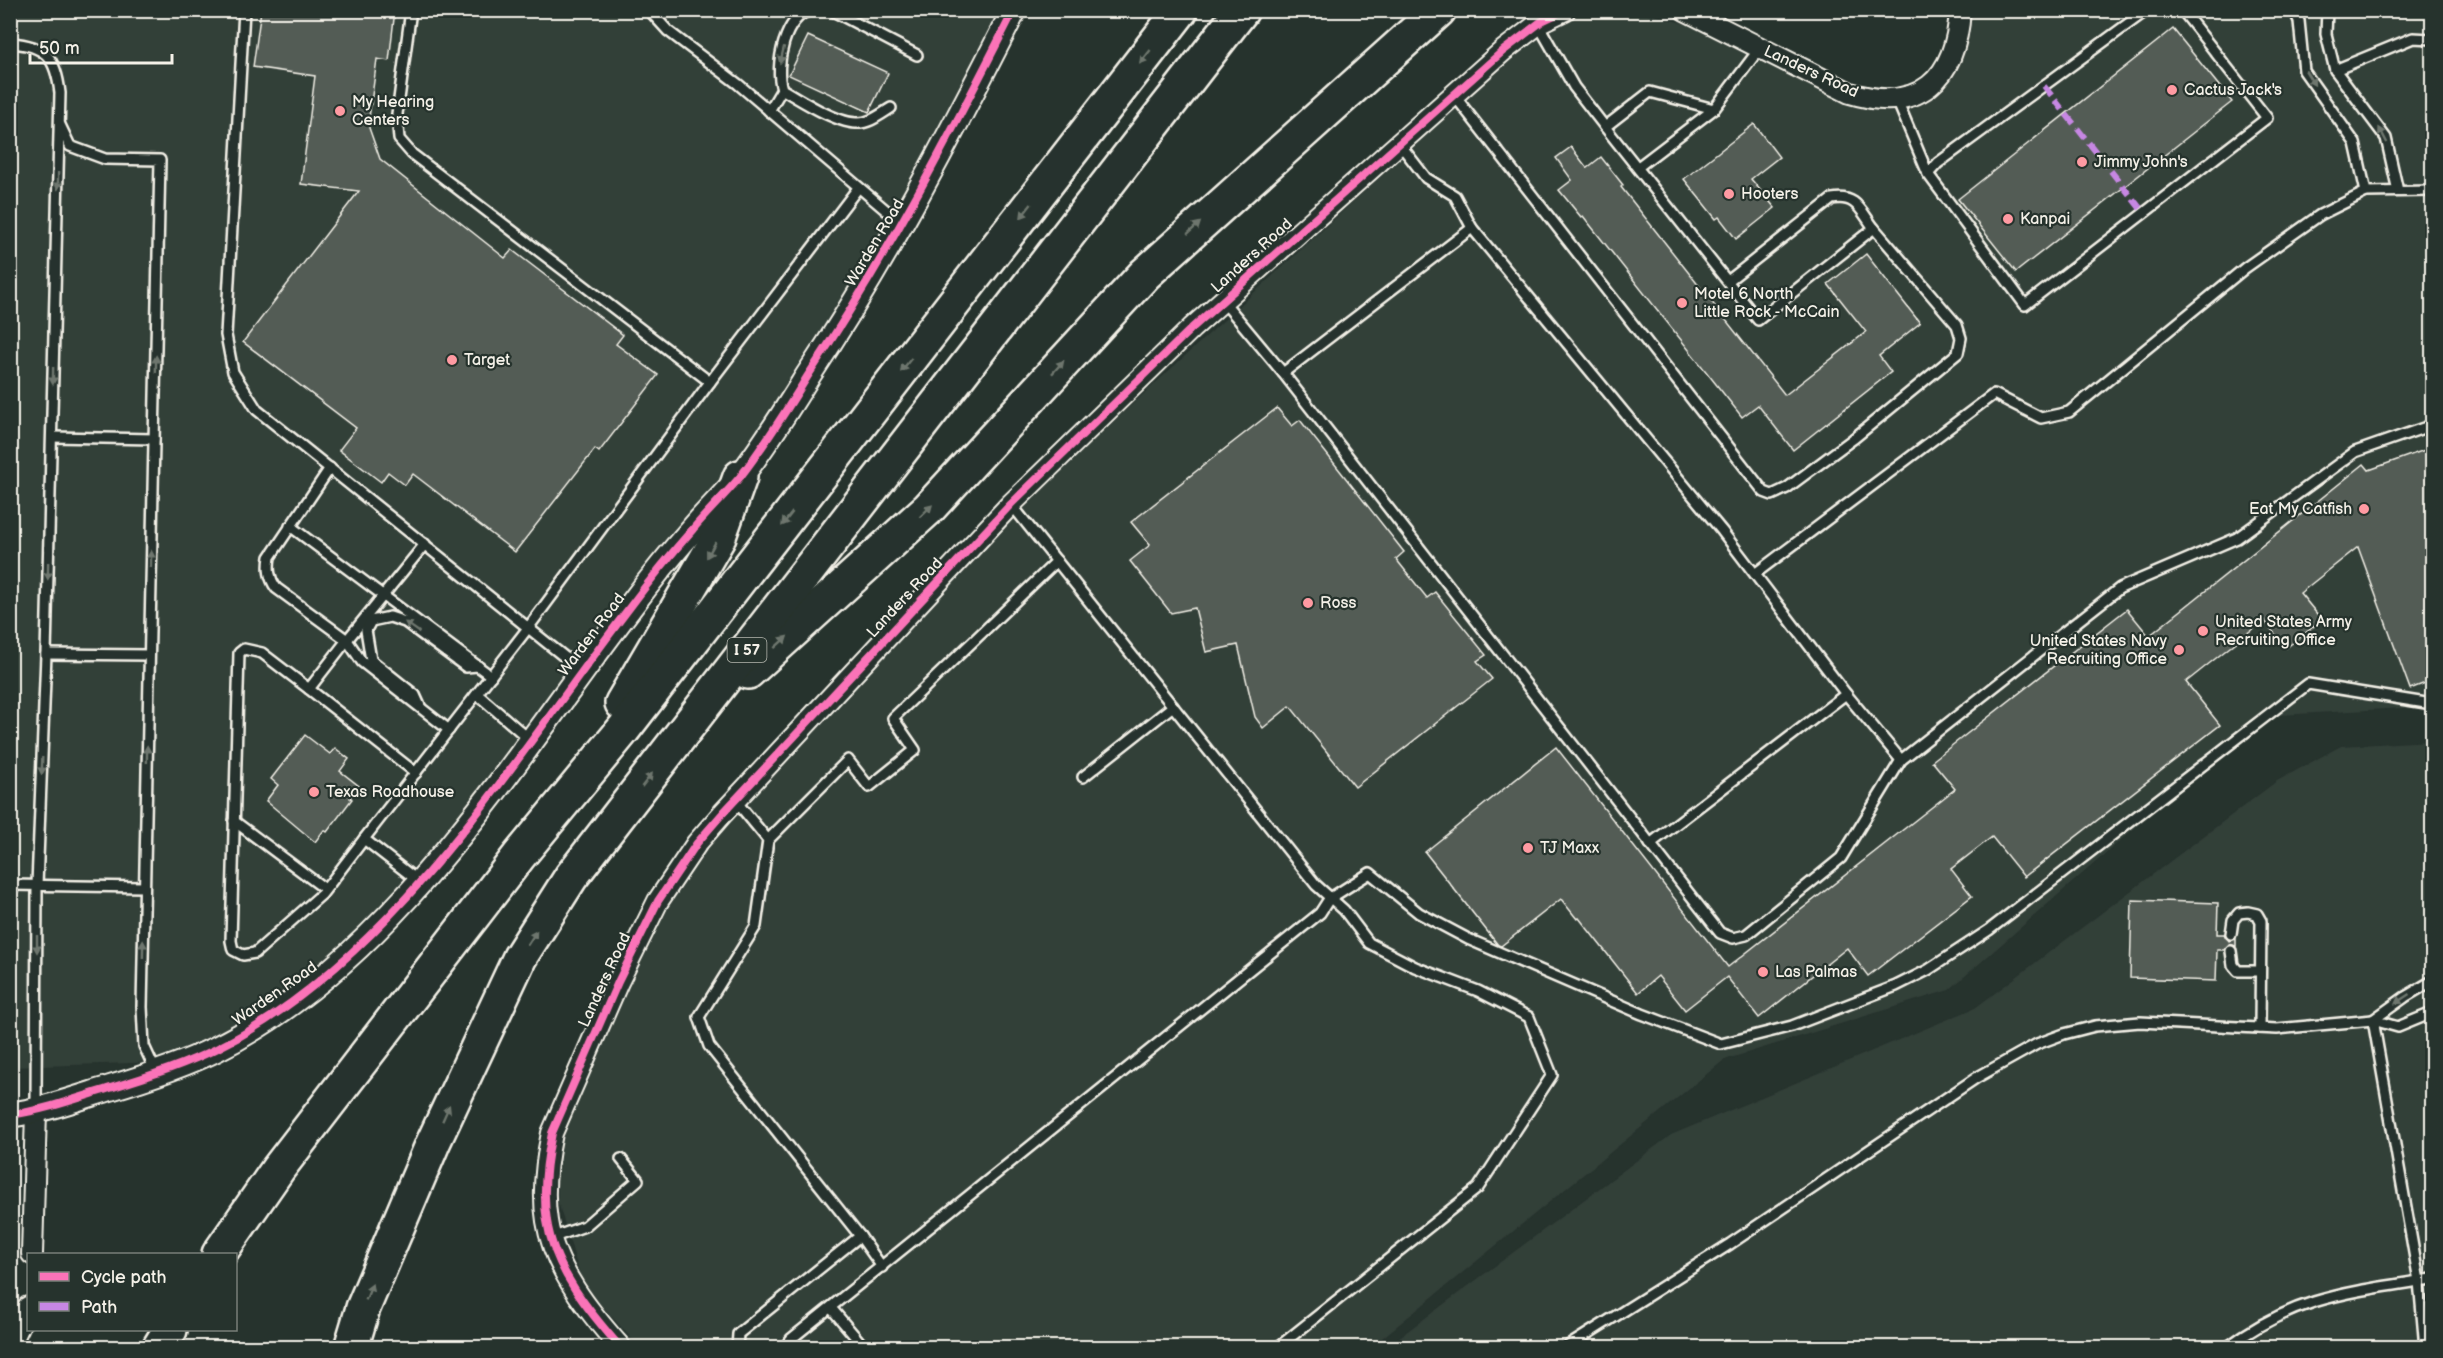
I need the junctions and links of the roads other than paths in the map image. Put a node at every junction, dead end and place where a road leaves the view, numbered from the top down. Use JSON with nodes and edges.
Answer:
{"nodes":[{"id":1,"x":244,"y":10,"type":"edge"},
{"id":2,"x":411,"y":10,"type":"edge"},
{"id":3,"x":649,"y":10,"type":"edge"},
{"id":4,"x":812,"y":10,"type":"edge"},
{"id":5,"x":1014,"y":10,"type":"edge"},
{"id":6,"x":1181,"y":10,"type":"edge"},
{"id":7,"x":1242,"y":10,"type":"edge"},
{"id":8,"x":1439,"y":10,"type":"edge"},
{"id":9,"x":1565,"y":10,"type":"edge"},
{"id":10,"x":1685,"y":10,"type":"edge"},
{"id":11,"x":1960,"y":10,"type":"edge"},
{"id":12,"x":2147,"y":10,"type":"edge"},
{"id":13,"x":2182,"y":10,"type":"edge"},
{"id":14,"x":2294,"y":10,"type":"edge"},
{"id":15,"x":2304,"y":10,"type":"edge"},
{"id":16,"x":2327,"y":10,"type":"edge"},
{"id":17,"x":828,"y":11,"type":"edge"},
{"id":18,"x":2299,"y":21,"type":"junction"},
{"id":19,"x":1538,"y":24,"type":"junction"},
{"id":20,"x":2433,"y":39,"type":"edge"},
{"id":21,"x":10,"y":43,"type":"edge"},
{"id":22,"x":1760,"y":48,"type":"junction"},
{"id":23,"x":917,"y":56,"type":"dead end"},
{"id":24,"x":2336,"y":70,"type":"junction"},
{"id":25,"x":782,"y":89,"type":"junction"},
{"id":26,"x":1454,"y":95,"type":"junction"},
{"id":27,"x":1897,"y":100,"type":"junction"},
{"id":28,"x":891,"y":108,"type":"dead end"},
{"id":29,"x":1714,"y":109,"type":"junction"},
{"id":30,"x":769,"y":111,"type":"junction"},
{"id":31,"x":59,"y":123,"type":"junction"},
{"id":32,"x":1605,"y":127,"type":"junction"},
{"id":33,"x":1399,"y":143,"type":"junction"},
{"id":34,"x":1638,"y":167,"type":"junction"},
{"id":35,"x":1928,"y":174,"type":"junction"},
{"id":36,"x":858,"y":188,"type":"junction"},
{"id":37,"x":2398,"y":191,"type":"junction"},
{"id":38,"x":2433,"y":191,"type":"edge"},
{"id":39,"x":2366,"y":192,"type":"junction"},
{"id":40,"x":902,"y":224,"type":"junction"},
{"id":41,"x":1472,"y":228,"type":"junction"},
{"id":42,"x":1875,"y":228,"type":"junction"},
{"id":43,"x":1728,"y":281,"type":"junction"},
{"id":44,"x":1223,"y":301,"type":"junction"},
{"id":45,"x":1283,"y":374,"type":"junction"},
{"id":46,"x":710,"y":382,"type":"junction"},
{"id":47,"x":2433,"y":425,"type":"edge"},
{"id":48,"x":52,"y":437,"type":"junction"},
{"id":49,"x":154,"y":439,"type":"junction"},
{"id":50,"x":330,"y":468,"type":"junction"},
{"id":51,"x":740,"y":477,"type":"junction"},
{"id":52,"x":1011,"y":504,"type":"junction"},
{"id":53,"x":290,"y":526,"type":"junction"},
{"id":54,"x":425,"y":544,"type":"junction"},
{"id":55,"x":1057,"y":561,"type":"junction"},
{"id":56,"x":1756,"y":573,"type":"junction"},
{"id":57,"x":384,"y":595,"type":"junction"},
{"id":58,"x":528,"y":628,"type":"junction"},
{"id":59,"x":347,"y":640,"type":"junction"},
{"id":60,"x":46,"y":654,"type":"junction"},
{"id":61,"x":149,"y":655,"type":"junction"},
{"id":62,"x":478,"y":666,"type":"junction"},
{"id":63,"x":582,"y":670,"type":"junction"},
{"id":64,"x":491,"y":676,"type":"junction"},
{"id":65,"x":309,"y":688,"type":"junction"},
{"id":66,"x":477,"y":694,"type":"junction"},
{"id":67,"x":1846,"y":694,"type":"junction"},
{"id":68,"x":2433,"y":704,"type":"edge"},
{"id":69,"x":1173,"y":706,"type":"junction"},
{"id":70,"x":421,"y":708,"type":"junction"},
{"id":71,"x":691,"y":723,"type":"junction"},
{"id":72,"x":449,"y":730,"type":"junction"},
{"id":73,"x":530,"y":740,"type":"junction"},
{"id":74,"x":1901,"y":760,"type":"junction"},
{"id":75,"x":416,"y":773,"type":"junction"},
{"id":76,"x":1083,"y":777,"type":"dead end"},
{"id":77,"x":570,"y":794,"type":"junction"},
{"id":78,"x":735,"y":800,"type":"junction"},
{"id":79,"x":234,"y":821,"type":"junction"},
{"id":80,"x":364,"y":839,"type":"junction"},
{"id":81,"x":768,"y":840,"type":"junction"},
{"id":82,"x":1650,"y":844,"type":"junction"},
{"id":83,"x":420,"y":883,"type":"junction"},
{"id":84,"x":10,"y":885,"type":"edge"},
{"id":85,"x":37,"y":885,"type":"junction"},
{"id":86,"x":144,"y":887,"type":"junction"},
{"id":87,"x":325,"y":890,"type":"junction"},
{"id":88,"x":1329,"y":899,"type":"junction"},
{"id":89,"x":2231,"y":934,"type":"dead end"},
{"id":90,"x":2230,"y":951,"type":"dead end"},
{"id":91,"x":2260,"y":971,"type":"junction"},
{"id":92,"x":2433,"y":981,"type":"edge"},
{"id":93,"x":2433,"y":1013,"type":"edge"},
{"id":94,"x":2373,"y":1020,"type":"junction"},
{"id":95,"x":2260,"y":1028,"type":"junction"},
{"id":96,"x":157,"y":1073,"type":"junction"},
{"id":97,"x":36,"y":1111,"type":"junction"},
{"id":98,"x":10,"y":1115,"type":"edge"},
{"id":99,"x":621,"y":1159,"type":"dead end"},
{"id":100,"x":860,"y":1236,"type":"junction"},
{"id":101,"x":551,"y":1238,"type":"junction"},
{"id":102,"x":32,"y":1253,"type":"edge"},
{"id":103,"x":220,"y":1253,"type":"edge"},
{"id":104,"x":882,"y":1267,"type":"junction"},
{"id":105,"x":2433,"y":1279,"type":"edge"},
{"id":106,"x":2419,"y":1281,"type":"junction"},
{"id":107,"x":831,"y":1308,"type":"junction"},
{"id":108,"x":27,"y":1309,"type":"edge"},
{"id":109,"x":169,"y":1331,"type":"edge"},
{"id":110,"x":10,"y":1346,"type":"edge"},
{"id":111,"x":159,"y":1347,"type":"edge"},
{"id":112,"x":351,"y":1347,"type":"edge"},
{"id":113,"x":621,"y":1347,"type":"edge"},
{"id":114,"x":737,"y":1347,"type":"edge"},
{"id":115,"x":784,"y":1347,"type":"edge"},
{"id":116,"x":865,"y":1347,"type":"edge"},
{"id":117,"x":1277,"y":1347,"type":"edge"},
{"id":118,"x":1565,"y":1347,"type":"edge"},
{"id":119,"x":2226,"y":1347,"type":"edge"},
{"id":120,"x":2425,"y":1347,"type":"edge"}],
"edges":[{"from":1,"to":50,"type":"lane"},
{"from":2,"to":46,"type":"lane"},
{"from":3,"to":30,"type":"lane"},
{"from":4,"to":25,"type":"lane","one_way":true},
{"from":5,"to":40,"type":"street","name":"Warden Road"},
{"from":6,"to":77,"type":"highway","one_way":true},
{"from":7,"to":71,"type":"highway","number":"I 57"},
{"from":71,"to":8,"type":"highway","one_way":true},
{"from":9,"to":19,"type":"street","name":"Landers Road"},
{"from":10,"to":22,"type":"street","name":"Landers Road"},
{"from":11,"to":27,"type":"street","name":"Landers Road"},
{"from":12,"to":35,"type":"lane"},
{"from":13,"to":35,"type":"lane"},
{"from":14,"to":18,"type":"lane"},
{"from":15,"to":18,"type":"lane"},
{"from":16,"to":24,"type":"lane"},
{"from":17,"to":23,"type":"lane"},
{"from":18,"to":39,"type":"lane","one_way":true},
{"from":19,"to":26,"type":"street","name":"Landers Road"},
{"from":19,"to":32,"type":"lane"},
{"from":20,"to":24,"type":"lane"},
{"from":21,"to":31,"type":"lane"},
{"from":22,"to":27,"type":"street","name":"Landers Road"},
{"from":22,"to":29,"type":"lane"},
{"from":37,"to":24,"type":"lane","one_way":true},
{"from":25,"to":28,"type":"lane"},
{"from":25,"to":30,"type":"lane"},
{"from":26,"to":33,"type":"street","name":"Landers Road"},
{"from":26,"to":42,"type":"lane"},
{"from":27,"to":35,"type":"lane"},
{"from":29,"to":32,"type":"lane"},
{"from":29,"to":34,"type":"lane"},
{"from":30,"to":36,"type":"lane"},
{"from":31,"to":48,"type":"lane","one_way":true},
{"from":49,"to":31,"type":"lane","one_way":true},
{"from":32,"to":34,"type":"lane"},
{"from":33,"to":41,"type":"lane"},
{"from":33,"to":44,"type":"street","name":"Landers Road"},
{"from":34,"to":43,"type":"lane"},
{"from":36,"to":40,"type":"lane"},
{"from":36,"to":46,"type":"lane"},
{"from":37,"to":38,"type":"lane"},
{"from":37,"to":39,"type":"lane"},
{"from":39,"to":56,"type":"lane"},
{"from":40,"to":51,"type":"street","name":"Warden Road"},
{"from":41,"to":45,"type":"lane"},
{"from":41,"to":56,"type":"lane"},
{"from":42,"to":43,"type":"lane"},
{"from":42,"to":43,"type":"lane"},
{"from":44,"to":45,"type":"lane"},
{"from":44,"to":52,"type":"street","name":"Landers Road"},
{"from":45,"to":82,"type":"lane"},
{"from":46,"to":58,"type":"lane"},
{"from":47,"to":74,"type":"lane"},
{"from":48,"to":49,"type":"lane"},
{"from":48,"to":60,"type":"lane","one_way":true},
{"from":61,"to":49,"type":"lane","one_way":true},
{"from":50,"to":53,"type":"lane"},
{"from":50,"to":54,"type":"lane"},
{"from":51,"to":63,"type":"street","name":"Warden Road"},
{"from":51,"to":77,"type":"highway","one_way":true},
{"from":52,"to":55,"type":"lane"},
{"from":52,"to":78,"type":"street","name":"Landers Road"},
{"from":53,"to":57,"type":"lane"},
{"from":53,"to":59,"type":"lane"},
{"from":54,"to":57,"type":"lane"},
{"from":54,"to":58,"type":"lane"},
{"from":55,"to":69,"type":"lane"},
{"from":55,"to":81,"type":"lane"},
{"from":56,"to":67,"type":"lane"},
{"from":57,"to":59,"type":"lane"},
{"from":57,"to":62,"type":"lane"},
{"from":58,"to":63,"type":"lane"},
{"from":58,"to":64,"type":"lane"},
{"from":59,"to":65,"type":"lane"},
{"from":59,"to":70,"type":"lane"},
{"from":60,"to":61,"type":"lane"},
{"from":60,"to":85,"type":"lane","one_way":true},
{"from":86,"to":61,"type":"lane","one_way":true},
{"from":62,"to":64,"type":"lane"},
{"from":62,"to":70,"type":"lane","one_way":true},
{"from":63,"to":73,"type":"street","name":"Warden Road"},
{"from":64,"to":66,"type":"lane"},
{"from":65,"to":75,"type":"lane"},
{"from":65,"to":79,"type":"lane"},
{"from":66,"to":72,"type":"lane"},
{"from":66,"to":73,"type":"lane"},
{"from":67,"to":74,"type":"lane"},
{"from":67,"to":82,"type":"lane"},
{"from":68,"to":88,"type":"lane"},
{"from":69,"to":76,"type":"lane"},
{"from":69,"to":88,"type":"lane"},
{"from":70,"to":72,"type":"lane"},
{"from":112,"to":71,"type":"highway","number":"I 57","one_way":true},
{"from":72,"to":75,"type":"lane"},
{"from":73,"to":83,"type":"street","name":"Warden Road"},
{"from":74,"to":82,"type":"lane"},
{"from":75,"to":80,"type":"lane"},
{"from":77,"to":103,"type":"highway"},
{"from":78,"to":81,"type":"lane"},
{"from":78,"to":101,"type":"street","name":"Landers Road"},
{"from":79,"to":87,"type":"lane"},
{"from":79,"to":87,"type":"lane"},
{"from":80,"to":83,"type":"lane"},
{"from":80,"to":87,"type":"lane"},
{"from":81,"to":100,"type":"lane"},
{"from":83,"to":96,"type":"street","name":"Warden Road"},
{"from":84,"to":85,"type":"lane"},
{"from":85,"to":86,"type":"lane"},
{"from":85,"to":97,"type":"lane","one_way":true},
{"from":96,"to":86,"type":"lane","one_way":true},
{"from":88,"to":104,"type":"lane"},
{"from":88,"to":117,"type":"lane"},
{"from":89,"to":91,"type":"lane"},
{"from":90,"to":91,"type":"lane"},
{"from":91,"to":95,"type":"lane"},
{"from":92,"to":94,"type":"lane","one_way":true},
{"from":93,"to":94,"type":"lane"},
{"from":94,"to":95,"type":"lane"},
{"from":94,"to":106,"type":"lane"},
{"from":95,"to":118,"type":"lane"},
{"from":96,"to":97,"type":"street","name":"Warden Road"},
{"from":97,"to":98,"type":"street","name":"Warden Road"},
{"from":97,"to":102,"type":"street"},
{"from":99,"to":101,"type":"lane"},
{"from":100,"to":104,"type":"lane"},
{"from":100,"to":114,"type":"lane"},
{"from":101,"to":113,"type":"street","name":"Landers Road"},
{"from":104,"to":107,"type":"lane"},
{"from":105,"to":106,"type":"lane"},
{"from":106,"to":119,"type":"lane"},
{"from":106,"to":120,"type":"lane"},
{"from":107,"to":115,"type":"lane"},
{"from":107,"to":116,"type":"lane"},
{"from":108,"to":110,"type":"street"},
{"from":109,"to":111,"type":"highway"}]}
